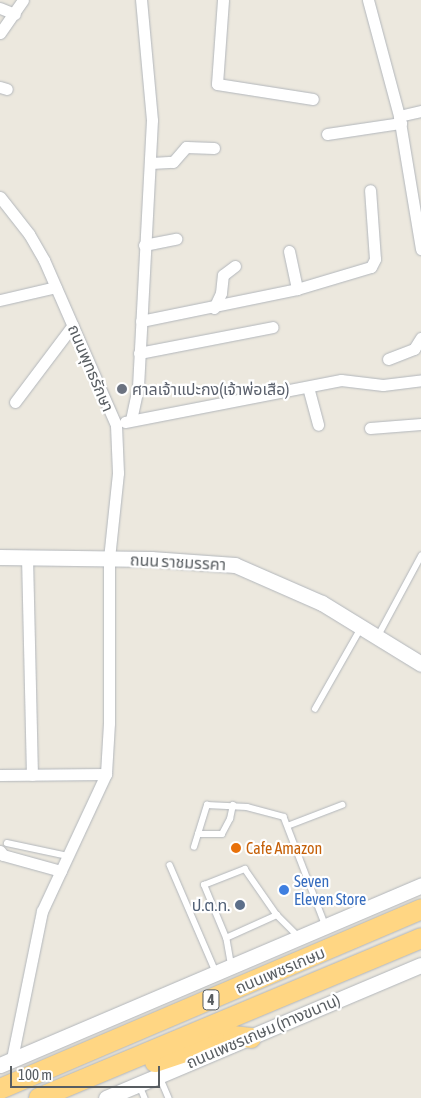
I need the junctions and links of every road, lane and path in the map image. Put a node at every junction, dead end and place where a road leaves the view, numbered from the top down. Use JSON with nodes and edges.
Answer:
{"nodes":[{"id":1,"x":23,"y":0,"type":"edge"},
{"id":2,"x":141,"y":0,"type":"edge"},
{"id":3,"x":223,"y":0,"type":"edge"},
{"id":4,"x":368,"y":0,"type":"edge"},
{"id":5,"x":0,"y":8,"type":"edge"},
{"id":6,"x":15,"y":14,"type":"junction"},
{"id":7,"x":0,"y":34,"type":"edge"},
{"id":8,"x":312,"y":100,"type":"dead end"},
{"id":9,"x":421,"y":111,"type":"edge"},
{"id":10,"x":400,"y":119,"type":"junction"},
{"id":11,"x":327,"y":134,"type":"dead end"},
{"id":12,"x":214,"y":148,"type":"dead end"},
{"id":13,"x":150,"y":163,"type":"junction"},
{"id":14,"x":370,"y":190,"type":"dead end"},
{"id":15,"x":0,"y":197,"type":"edge"},
{"id":16,"x":176,"y":239,"type":"dead end"},
{"id":17,"x":144,"y":245,"type":"junction"},
{"id":18,"x":421,"y":249,"type":"edge"},
{"id":19,"x":289,"y":251,"type":"dead end"},
{"id":20,"x":235,"y":266,"type":"dead end"},
{"id":21,"x":56,"y":287,"type":"junction"},
{"id":22,"x":296,"y":289,"type":"junction"},
{"id":23,"x":0,"y":300,"type":"edge"},
{"id":24,"x":214,"y":308,"type":"junction"},
{"id":25,"x":141,"y":321,"type":"junction"},
{"id":26,"x":73,"y":325,"type":"junction"},
{"id":27,"x":273,"y":327,"type":"dead end"},
{"id":28,"x":421,"y":338,"type":"edge"},
{"id":29,"x":139,"y":353,"type":"junction"},
{"id":30,"x":388,"y":359,"type":"dead end"},
{"id":31,"x":421,"y":380,"type":"edge"},
{"id":32,"x":308,"y":387,"type":"junction"},
{"id":33,"x":15,"y":402,"type":"dead end"},
{"id":34,"x":131,"y":420,"type":"junction"},
{"id":35,"x":421,"y":424,"type":"edge"},
{"id":36,"x":116,"y":425,"type":"junction"},
{"id":37,"x":318,"y":425,"type":"dead end"},
{"id":38,"x":370,"y":428,"type":"dead end"},
{"id":39,"x":27,"y":556,"type":"junction"},
{"id":40,"x":421,"y":556,"type":"edge"},
{"id":41,"x":0,"y":557,"type":"edge"},
{"id":42,"x":110,"y":558,"type":"junction"},
{"id":43,"x":361,"y":628,"type":"junction"},
{"id":44,"x":377,"y":638,"type":"junction"},
{"id":45,"x":421,"y":664,"type":"edge"},
{"id":46,"x":315,"y":709,"type":"dead end"},
{"id":47,"x":106,"y":774,"type":"junction"},
{"id":48,"x":32,"y":775,"type":"junction"},
{"id":49,"x":0,"y":776,"type":"edge"},
{"id":50,"x":342,"y":804,"type":"dead end"},
{"id":51,"x":232,"y":805,"type":"junction"},
{"id":52,"x":290,"y":825,"type":"junction"},
{"id":53,"x":198,"y":834,"type":"junction"},
{"id":54,"x":4,"y":847,"type":"edge"},
{"id":55,"x":194,"y":847,"type":"dead end"},
{"id":56,"x":68,"y":856,"type":"junction"},
{"id":57,"x":170,"y":866,"type":"dead end"},
{"id":58,"x":60,"y":872,"type":"junction"},
{"id":59,"x":421,"y":884,"type":"edge"},
{"id":60,"x":421,"y":909,"type":"edge"},
{"id":61,"x":277,"y":915,"type":"junction"},
{"id":62,"x":325,"y":924,"type":"junction"},
{"id":63,"x":299,"y":936,"type":"junction"},
{"id":64,"x":226,"y":938,"type":"junction"},
{"id":65,"x":421,"y":938,"type":"edge"},
{"id":66,"x":232,"y":965,"type":"junction"},
{"id":67,"x":421,"y":965,"type":"edge"},
{"id":68,"x":216,"y":972,"type":"junction"},
{"id":69,"x":251,"y":1038,"type":"junction"},
{"id":70,"x":6,"y":1062,"type":"edge"},
{"id":71,"x":159,"y":1075,"type":"junction"},
{"id":72,"x":86,"y":1078,"type":"junction"},
{"id":73,"x":139,"y":1084,"type":"junction"},
{"id":74,"x":0,"y":1089,"type":"edge"},
{"id":75,"x":39,"y":1098,"type":"edge"},
{"id":76,"x":106,"y":1098,"type":"edge"},
{"id":77,"x":145,"y":1098,"type":"edge"},
{"id":78,"x":169,"y":1098,"type":"edge"}],
"edges":[{"from":1,"to":6,"type":"street"},
{"from":2,"to":13,"type":"street"},
{"from":3,"to":8,"type":"street"},
{"from":4,"to":10,"type":"street"},
{"from":5,"to":6,"type":"street"},
{"from":6,"to":7,"type":"street"},
{"from":9,"to":10,"type":"street"},
{"from":10,"to":11,"type":"street"},
{"from":10,"to":18,"type":"street"},
{"from":12,"to":13,"type":"street"},
{"from":13,"to":17,"type":"street"},
{"from":14,"to":22,"type":"street"},
{"from":15,"to":21,"type":"street","name":"ถนนพุทธรักษา"},
{"from":16,"to":17,"type":"street"},
{"from":17,"to":25,"type":"street"},
{"from":19,"to":22,"type":"street"},
{"from":20,"to":24,"type":"street"},
{"from":21,"to":23,"type":"street"},
{"from":21,"to":26,"type":"street","name":"ถนนพุทธรักษา"},
{"from":22,"to":24,"type":"street"},
{"from":24,"to":25,"type":"street"},
{"from":25,"to":29,"type":"street"},
{"from":26,"to":33,"type":"street"},
{"from":26,"to":36,"type":"street","name":"ถนนพุทธรักษา"},
{"from":27,"to":29,"type":"street"},
{"from":28,"to":30,"type":"street"},
{"from":29,"to":34,"type":"street"},
{"from":31,"to":32,"type":"street"},
{"from":32,"to":34,"type":"street"},
{"from":32,"to":37,"type":"street"},
{"from":34,"to":36,"type":"street"},
{"from":35,"to":38,"type":"street"},
{"from":36,"to":42,"type":"street","name":"ถนนพุทธรักษา"},
{"from":39,"to":41,"type":"main road","name":"ถนน ราชมรรคา"},
{"from":39,"to":42,"type":"main road","name":"ถนน ราชมรรคา"},
{"from":39,"to":48,"type":"street"},
{"from":40,"to":44,"type":"lane"},
{"from":42,"to":43,"type":"main road","name":"ถนน ราชมรรคา"},
{"from":42,"to":47,"type":"street","name":"ถนนพุทธรักษา"},
{"from":43,"to":44,"type":"main road","name":"ถนน ราชมรรคา"},
{"from":43,"to":46,"type":"lane"},
{"from":44,"to":45,"type":"main road","name":"ถนน ราชมรรคา"},
{"from":47,"to":48,"type":"street"},
{"from":47,"to":56,"type":"street"},
{"from":48,"to":49,"type":"street"},
{"from":50,"to":52,"type":"lane"},
{"from":51,"to":52,"type":"lane"},
{"from":51,"to":53,"type":"lane"},
{"from":51,"to":53,"type":"lane"},
{"from":52,"to":62,"type":"lane"},
{"from":53,"to":55,"type":"lane"},
{"from":54,"to":56,"type":"lane"},
{"from":54,"to":58,"type":"street"},
{"from":56,"to":58,"type":"street"},
{"from":57,"to":68,"type":"lane"},
{"from":58,"to":70,"type":"street"},
{"from":59,"to":62,"type":"main road","number":"4"},
{"from":60,"to":74,"type":"highway","name":"ถนนเพชรเกษม","number":"4"},
{"from":61,"to":63,"type":"lane"},
{"from":61,"to":64,"type":"lane"},
{"from":61,"to":64,"type":"lane"},
{"from":62,"to":63,"type":"main road","number":"4"},
{"from":63,"to":66,"type":"main road","number":"4"},
{"from":64,"to":66,"type":"lane"},
{"from":65,"to":72,"type":"highway","name":"ถนนเพชรเกษม","number":"4"},
{"from":66,"to":68,"type":"main road","number":"4"},
{"from":67,"to":69,"type":"main road","name":"ถนนเพชรเกษม (ทางขนาน)"},
{"from":68,"to":70,"type":"main road","number":"4"},
{"from":69,"to":71,"type":"main road","name":"ถนนเพชรเกษม (ทางขนาน)"},
{"from":69,"to":72,"type":"highway"},
{"from":71,"to":73,"type":"main road","name":"ถนนเพชรเกษม (ทางขนาน)"},
{"from":71,"to":78,"type":"lane"},
{"from":72,"to":75,"type":"highway","name":"ถนนเพชรเกษม","number":"4"},
{"from":73,"to":76,"type":"main road","name":"ถนนเพชรเกษม (ทางขนาน)"},
{"from":73,"to":77,"type":"lane"}]}
